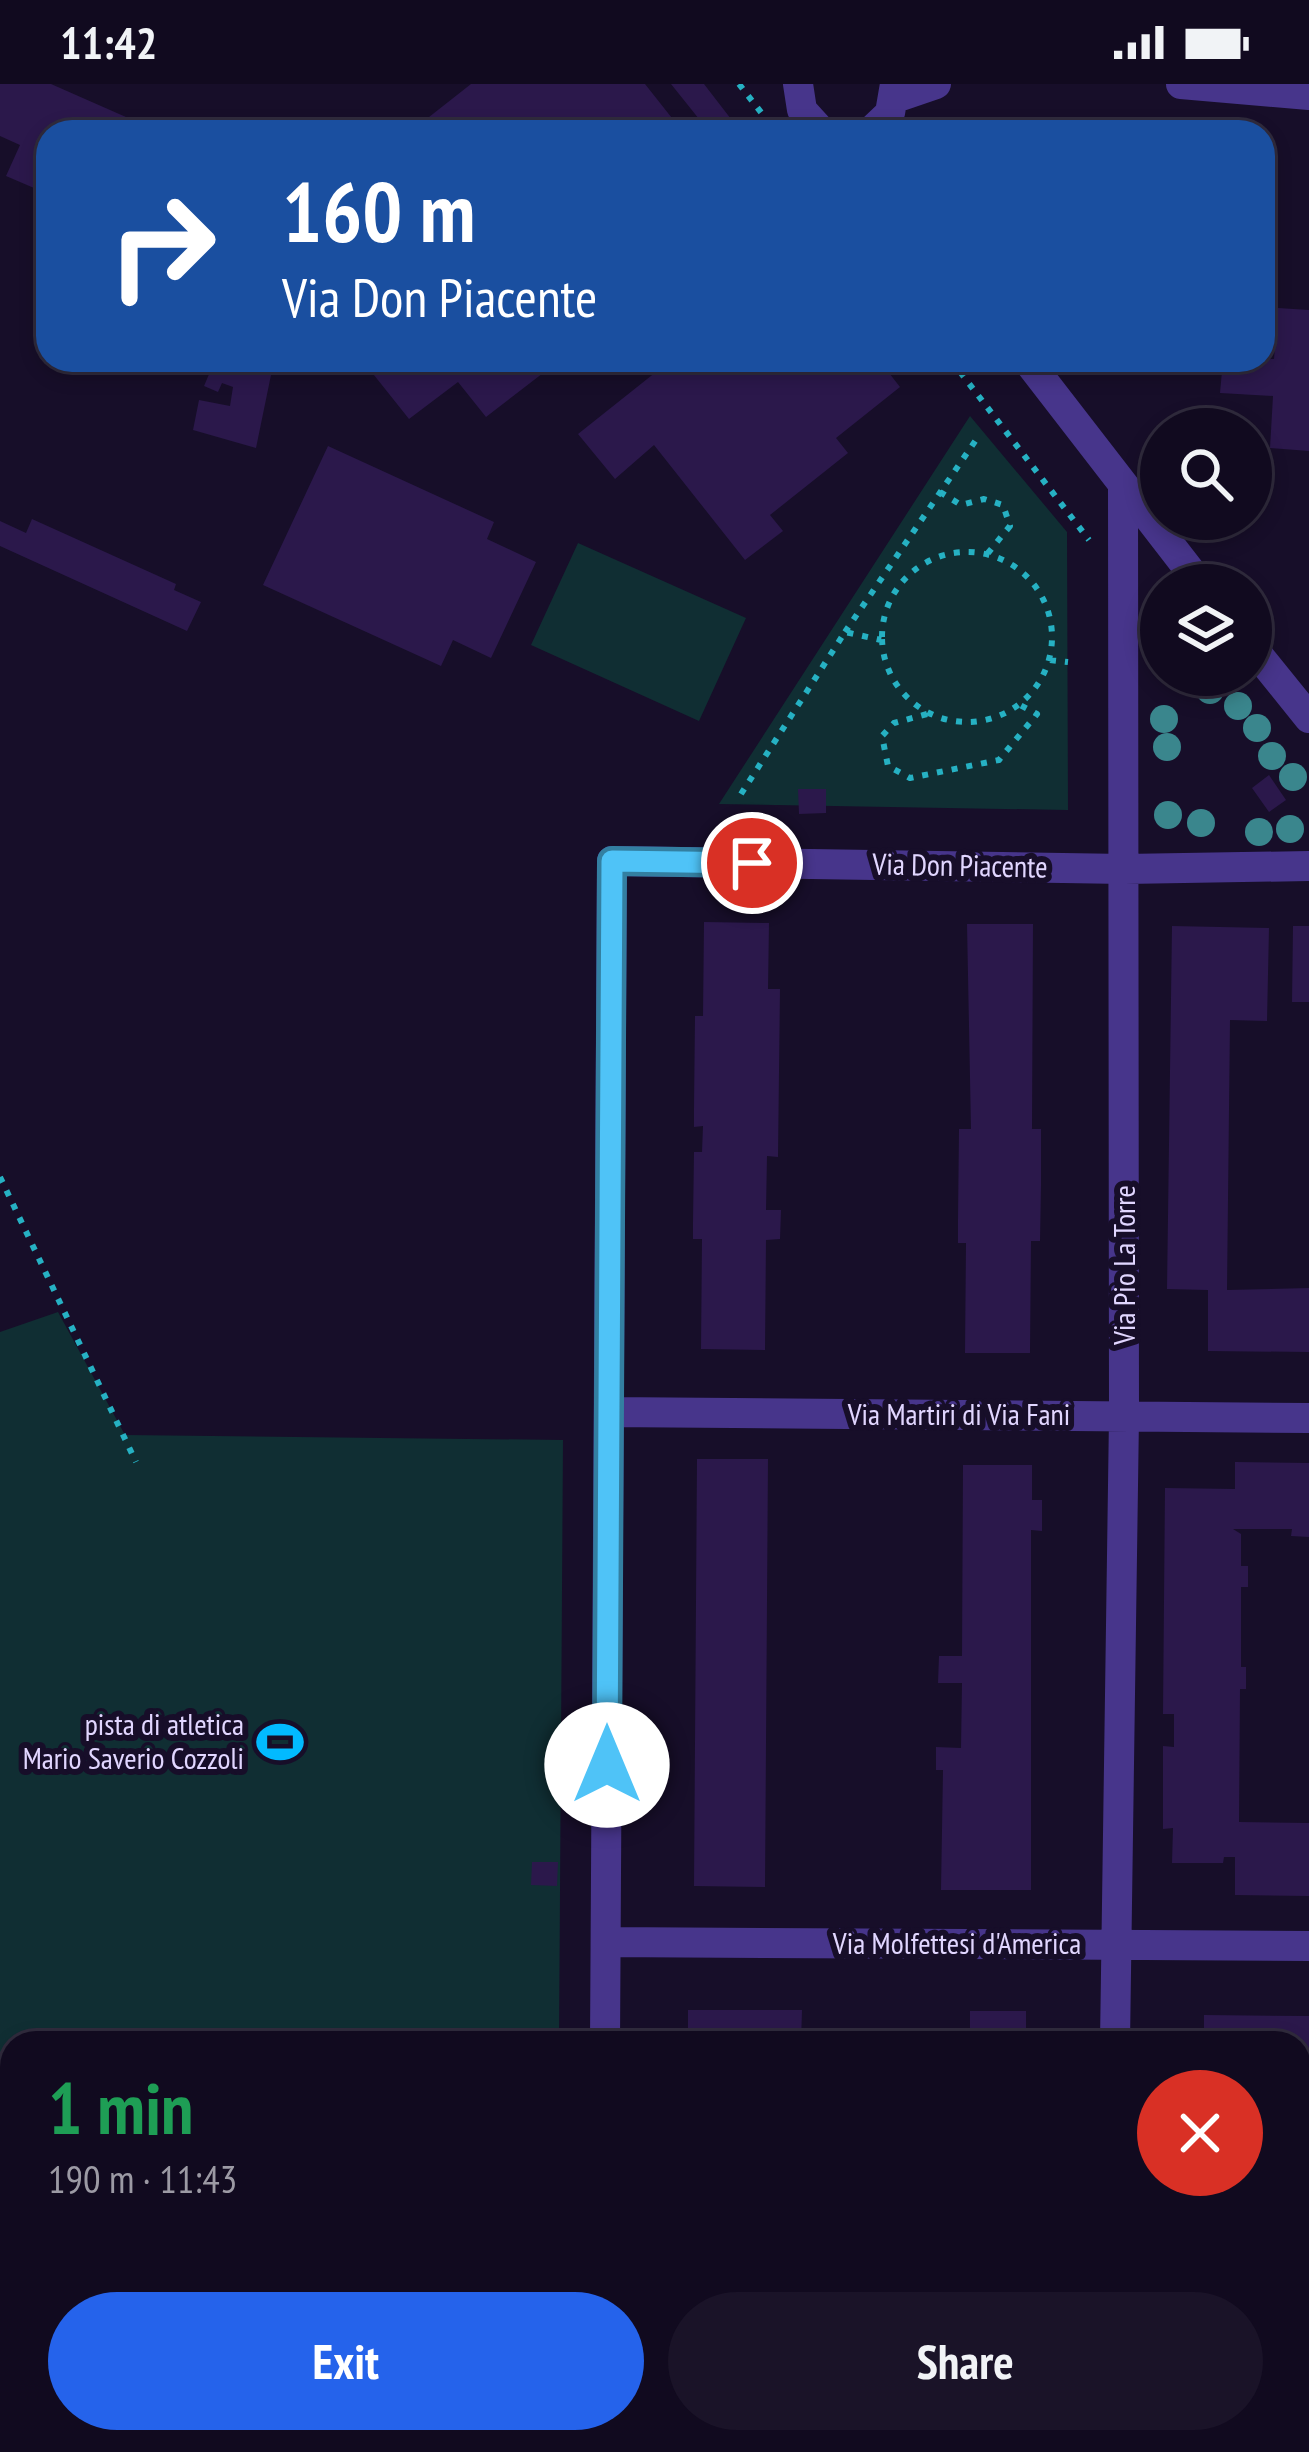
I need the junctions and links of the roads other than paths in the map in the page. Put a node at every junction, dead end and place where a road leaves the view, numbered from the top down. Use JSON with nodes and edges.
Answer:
{"nodes":[{"id":1,"x":936,"y":84,"type":"edge"},
{"id":2,"x":1181,"y":84,"type":"edge"},
{"id":3,"x":795,"y":88,"type":"edge"},
{"id":4,"x":895,"y":91,"type":"edge"},
{"id":5,"x":1309,"y":94,"type":"edge"},
{"id":6,"x":810,"y":120,"type":"edge"},
{"id":7,"x":883,"y":120,"type":"edge"},
{"id":8,"x":1036,"y":372,"type":"edge"},
{"id":9,"x":1123,"y":488,"type":"junction"},
{"id":10,"x":1185,"y":564,"type":"edge"},
{"id":11,"x":1272,"y":672,"type":"edge"},
{"id":12,"x":1309,"y":718,"type":"edge"},
{"id":13,"x":1309,"y":866,"type":"edge"},
{"id":14,"x":1125,"y":869,"type":"junction"},
{"id":15,"x":609,"y":1412,"type":"junction"},
{"id":16,"x":1124,"y":1416,"type":"junction"},
{"id":17,"x":1309,"y":1418,"type":"edge"},
{"id":18,"x":606,"y":1942,"type":"junction"},
{"id":19,"x":1117,"y":1945,"type":"junction"},
{"id":20,"x":1309,"y":1946,"type":"edge"},
{"id":21,"x":605,"y":2031,"type":"edge"},
{"id":22,"x":1115,"y":2031,"type":"edge"}],
"edges":[{"from":1,"to":4,"type":"street"},
{"from":2,"to":5,"type":"street"},
{"from":3,"to":6,"type":"street"},
{"from":4,"to":7,"type":"street"},
{"from":8,"to":9,"type":"street"},
{"from":9,"to":10,"type":"street"},
{"from":9,"to":14,"type":"street","name":"Via Pio La Torre"},
{"from":11,"to":12,"type":"street"},
{"from":13,"to":14,"type":"street","name":"Via Don Piacente"},
{"from":14,"to":15,"type":"street","name":"Via Don Piacente"},
{"from":14,"to":16,"type":"street","name":"Via Pio La Torre"},
{"from":15,"to":16,"type":"street","name":"Via Martiri di Via Fani"},
{"from":15,"to":18,"type":"street"},
{"from":16,"to":17,"type":"street","name":"Via Martiri di Via Fani"},
{"from":16,"to":19,"type":"street","name":"Via Pio La Torre"},
{"from":18,"to":19,"type":"street","name":"Via Molfettesi d'America"},
{"from":18,"to":21,"type":"street"},
{"from":19,"to":20,"type":"street","name":"Via Molfettesi d'America"},
{"from":19,"to":22,"type":"street","name":"Via Pio La Torre"}]}
